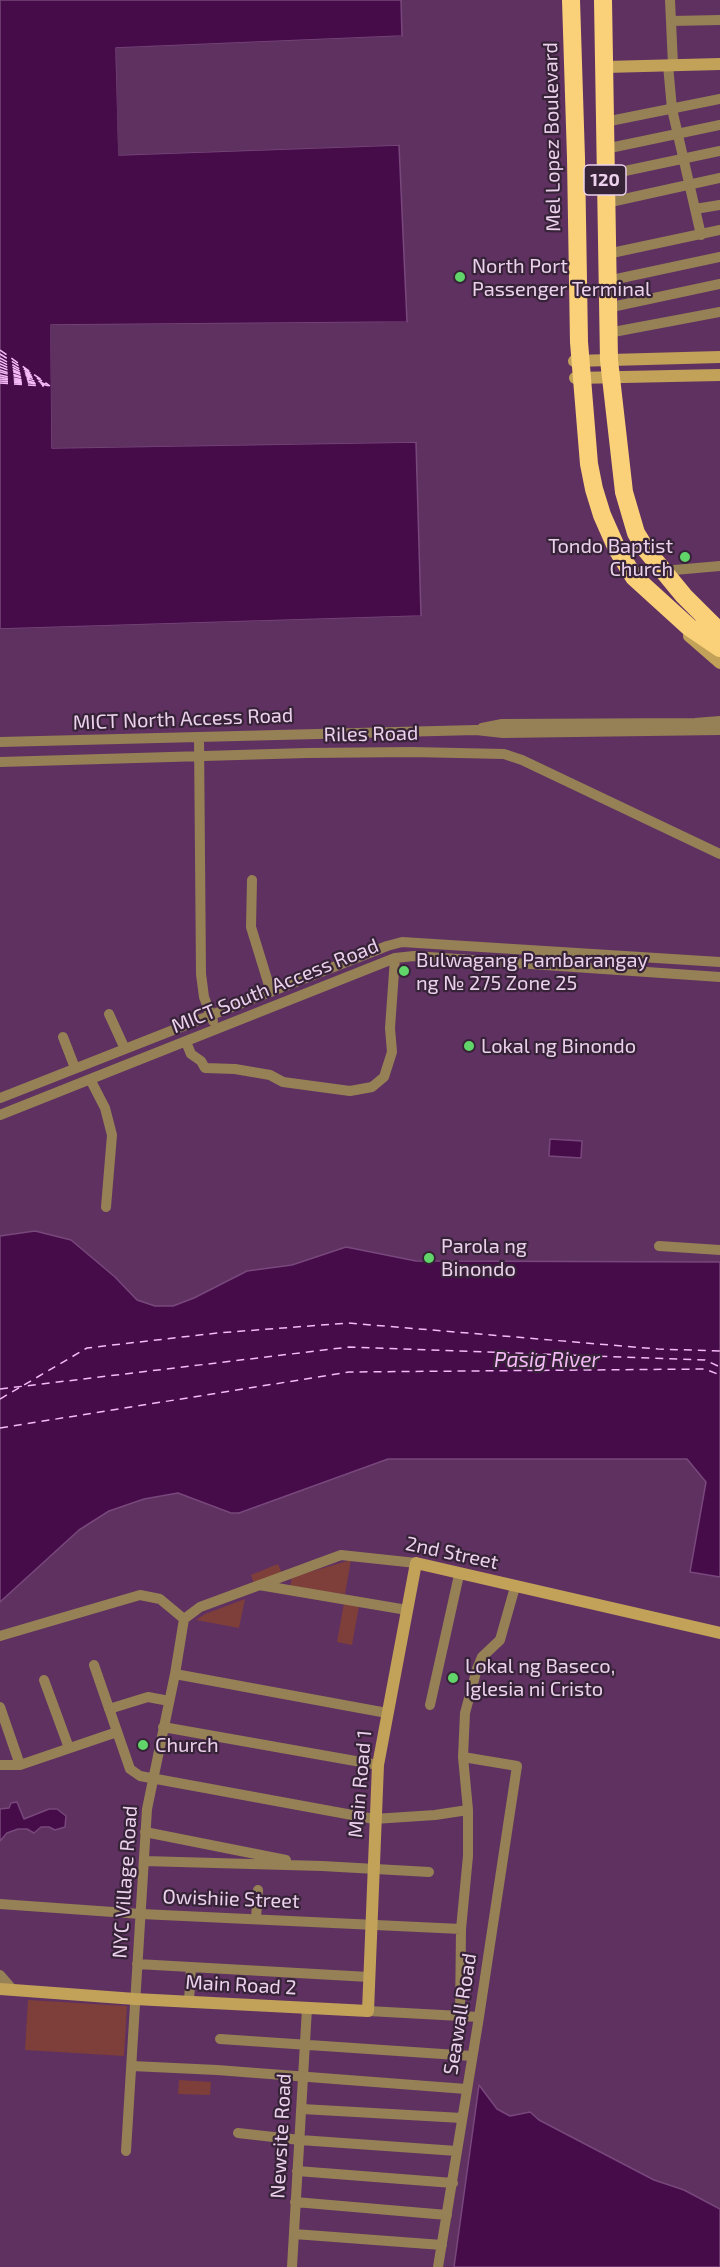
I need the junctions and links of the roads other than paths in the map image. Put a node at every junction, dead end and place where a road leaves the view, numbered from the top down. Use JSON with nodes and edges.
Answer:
{"nodes":[{"id":1,"x":571,"y":0,"type":"edge"},
{"id":2,"x":603,"y":0,"type":"edge"},
{"id":3,"x":670,"y":0,"type":"edge"},
{"id":4,"x":720,"y":20,"type":"edge"},
{"id":5,"x":671,"y":21,"type":"junction"},
{"id":6,"x":720,"y":64,"type":"edge"},
{"id":7,"x":671,"y":65,"type":"junction"},
{"id":8,"x":605,"y":67,"type":"junction"},
{"id":9,"x":720,"y":99,"type":"edge"},
{"id":10,"x":672,"y":109,"type":"junction"},
{"id":11,"x":605,"y":122,"type":"junction"},
{"id":12,"x":720,"y":126,"type":"edge"},
{"id":13,"x":678,"y":134,"type":"junction"},
{"id":14,"x":605,"y":149,"type":"junction"},
{"id":15,"x":720,"y":152,"type":"edge"},
{"id":16,"x":684,"y":159,"type":"junction"},
{"id":17,"x":606,"y":174,"type":"junction"},
{"id":18,"x":720,"y":178,"type":"edge"},
{"id":19,"x":690,"y":184,"type":"junction"},
{"id":20,"x":606,"y":203,"type":"junction"},
{"id":21,"x":720,"y":205,"type":"edge"},
{"id":22,"x":695,"y":209,"type":"junction"},
{"id":23,"x":720,"y":231,"type":"edge"},
{"id":24,"x":701,"y":235,"type":"junction"},
{"id":25,"x":606,"y":254,"type":"junction"},
{"id":26,"x":720,"y":257,"type":"edge"},
{"id":27,"x":607,"y":281,"type":"junction"},
{"id":28,"x":720,"y":284,"type":"edge"},
{"id":29,"x":607,"y":308,"type":"junction"},
{"id":30,"x":720,"y":312,"type":"edge"},
{"id":31,"x":608,"y":333,"type":"junction"},
{"id":32,"x":720,"y":357,"type":"edge"},
{"id":33,"x":578,"y":364,"type":"junction"},
{"id":34,"x":610,"y":368,"type":"junction"},
{"id":35,"x":720,"y":375,"type":"edge"},
{"id":36,"x":720,"y":566,"type":"edge"},
{"id":37,"x":663,"y":571,"type":"junction"},
{"id":38,"x":700,"y":613,"type":"junction"},
{"id":39,"x":720,"y":623,"type":"edge"},
{"id":40,"x":720,"y":632,"type":"edge"},
{"id":41,"x":720,"y":648,"type":"edge"},
{"id":42,"x":720,"y":663,"type":"edge"},
{"id":43,"x":720,"y":721,"type":"edge"},
{"id":44,"x":476,"y":730,"type":"junction"},
{"id":45,"x":720,"y":730,"type":"edge"},
{"id":46,"x":199,"y":738,"type":"junction"},
{"id":47,"x":0,"y":742,"type":"edge"},
{"id":48,"x":199,"y":755,"type":"junction"},
{"id":49,"x":0,"y":762,"type":"edge"},
{"id":50,"x":720,"y":854,"type":"edge"},
{"id":51,"x":252,"y":880,"type":"dead end"},
{"id":52,"x":395,"y":958,"type":"junction"},
{"id":53,"x":720,"y":963,"type":"edge"},
{"id":54,"x":720,"y":977,"type":"edge"},
{"id":55,"x":271,"y":992,"type":"junction"},
{"id":56,"x":109,"y":1014,"type":"dead end"},
{"id":57,"x":211,"y":1016,"type":"junction"},
{"id":58,"x":216,"y":1030,"type":"junction"},
{"id":59,"x":63,"y":1037,"type":"dead end"},
{"id":60,"x":186,"y":1042,"type":"junction"},
{"id":61,"x":125,"y":1049,"type":"junction"},
{"id":62,"x":92,"y":1062,"type":"junction"},
{"id":63,"x":75,"y":1068,"type":"junction"},
{"id":64,"x":94,"y":1078,"type":"junction"},
{"id":65,"x":0,"y":1098,"type":"edge"},
{"id":66,"x":0,"y":1115,"type":"edge"},
{"id":67,"x":106,"y":1207,"type":"dead end"},
{"id":68,"x":659,"y":1246,"type":"dead end"},
{"id":69,"x":720,"y":1250,"type":"edge"},
{"id":70,"x":416,"y":1563,"type":"junction"},
{"id":71,"x":459,"y":1575,"type":"junction"},
{"id":72,"x":259,"y":1584,"type":"junction"},
{"id":73,"x":515,"y":1587,"type":"junction"},
{"id":74,"x":407,"y":1610,"type":"junction"},
{"id":75,"x":60,"y":1611,"type":"dead end"},
{"id":76,"x":184,"y":1619,"type":"junction"},
{"id":77,"x":0,"y":1630,"type":"edge"},
{"id":78,"x":720,"y":1633,"type":"edge"},
{"id":79,"x":0,"y":1636,"type":"edge"},
{"id":80,"x":94,"y":1665,"type":"dead end"},
{"id":81,"x":175,"y":1674,"type":"junction"},
{"id":82,"x":44,"y":1680,"type":"dead end"},
{"id":83,"x":169,"y":1701,"type":"junction"},
{"id":84,"x":430,"y":1705,"type":"dead end"},
{"id":85,"x":0,"y":1707,"type":"edge"},
{"id":86,"x":109,"y":1709,"type":"junction"},
{"id":87,"x":387,"y":1713,"type":"junction"},
{"id":88,"x":163,"y":1727,"type":"junction"},
{"id":89,"x":117,"y":1732,"type":"junction"},
{"id":90,"x":69,"y":1749,"type":"junction"},
{"id":91,"x":463,"y":1757,"type":"junction"},
{"id":92,"x":20,"y":1765,"type":"junction"},
{"id":93,"x":378,"y":1765,"type":"junction"},
{"id":94,"x":0,"y":1766,"type":"edge"},
{"id":95,"x":153,"y":1778,"type":"junction"},
{"id":96,"x":468,"y":1810,"type":"junction"},
{"id":97,"x":375,"y":1819,"type":"junction"},
{"id":98,"x":145,"y":1832,"type":"junction"},
{"id":99,"x":144,"y":1861,"type":"junction"},
{"id":100,"x":322,"y":1866,"type":"junction"},
{"id":101,"x":373,"y":1870,"type":"junction"},
{"id":102,"x":429,"y":1872,"type":"dead end"},
{"id":103,"x":258,"y":1890,"type":"dead end"},
{"id":104,"x":0,"y":1904,"type":"edge"},
{"id":105,"x":141,"y":1914,"type":"junction"},
{"id":106,"x":256,"y":1918,"type":"junction"},
{"id":107,"x":372,"y":1923,"type":"junction"},
{"id":108,"x":461,"y":1929,"type":"junction"},
{"id":109,"x":137,"y":1964,"type":"junction"},
{"id":110,"x":191,"y":1968,"type":"junction"},
{"id":111,"x":0,"y":1975,"type":"edge"},
{"id":112,"x":369,"y":1977,"type":"junction"},
{"id":113,"x":0,"y":1989,"type":"edge"},
{"id":114,"x":14,"y":1990,"type":"junction"},
{"id":115,"x":135,"y":1999,"type":"junction"},
{"id":116,"x":189,"y":2001,"type":"junction"},
{"id":117,"x":307,"y":2008,"type":"junction"},
{"id":118,"x":368,"y":2011,"type":"junction"},
{"id":119,"x":460,"y":2016,"type":"junction"},
{"id":120,"x":479,"y":2018,"type":"junction"},
{"id":121,"x":220,"y":2039,"type":"dead end"},
{"id":122,"x":304,"y":2046,"type":"junction"},
{"id":123,"x":472,"y":2056,"type":"junction"},
{"id":124,"x":132,"y":2066,"type":"junction"},
{"id":125,"x":303,"y":2076,"type":"junction"},
{"id":126,"x":466,"y":2089,"type":"junction"},
{"id":127,"x":302,"y":2109,"type":"junction"},
{"id":128,"x":462,"y":2118,"type":"junction"},
{"id":129,"x":238,"y":2133,"type":"dead end"},
{"id":130,"x":300,"y":2140,"type":"junction"},
{"id":131,"x":126,"y":2151,"type":"dead end"},
{"id":132,"x":457,"y":2151,"type":"junction"},
{"id":133,"x":297,"y":2171,"type":"junction"},
{"id":134,"x":453,"y":2182,"type":"junction"},
{"id":135,"x":295,"y":2202,"type":"junction"},
{"id":136,"x":447,"y":2215,"type":"junction"},
{"id":137,"x":294,"y":2234,"type":"junction"},
{"id":138,"x":442,"y":2245,"type":"junction"},
{"id":139,"x":292,"y":2267,"type":"edge"},
{"id":140,"x":298,"y":2267,"type":"edge"},
{"id":141,"x":438,"y":2267,"type":"edge"}],
"edges":[{"from":1,"to":33,"type":"highway","name":"Mel Lopez Boulevard","number":"120"},
{"from":2,"to":8,"type":"highway","number":"120"},
{"from":3,"to":5,"type":"street"},
{"from":4,"to":5,"type":"street"},
{"from":5,"to":7,"type":"street"},
{"from":6,"to":7,"type":"street"},
{"from":7,"to":8,"type":"street"},
{"from":7,"to":10,"type":"street"},
{"from":8,"to":11,"type":"highway","number":"120"},
{"from":9,"to":10,"type":"street"},
{"from":10,"to":11,"type":"street"},
{"from":10,"to":13,"type":"street"},
{"from":11,"to":14,"type":"highway","number":"120"},
{"from":12,"to":13,"type":"street"},
{"from":13,"to":14,"type":"street"},
{"from":13,"to":16,"type":"street"},
{"from":14,"to":17,"type":"highway","number":"120"},
{"from":15,"to":16,"type":"street"},
{"from":16,"to":17,"type":"street"},
{"from":16,"to":19,"type":"street"},
{"from":17,"to":20,"type":"highway","number":"120"},
{"from":18,"to":19,"type":"street"},
{"from":19,"to":20,"type":"street"},
{"from":19,"to":22,"type":"street"},
{"from":20,"to":25,"type":"highway","number":"120"},
{"from":21,"to":22,"type":"street"},
{"from":22,"to":24,"type":"street"},
{"from":23,"to":24,"type":"street"},
{"from":24,"to":25,"type":"street"},
{"from":25,"to":27,"type":"highway","number":"120"},
{"from":26,"to":27,"type":"street"},
{"from":27,"to":29,"type":"highway","number":"120"},
{"from":28,"to":29,"type":"street"},
{"from":29,"to":31,"type":"highway","number":"120"},
{"from":30,"to":31,"type":"street"},
{"from":31,"to":34,"type":"highway","number":"120"},
{"from":32,"to":34,"type":"street"},
{"from":33,"to":34,"type":"street"},
{"from":33,"to":34,"type":"street"},
{"from":33,"to":41,"type":"highway","name":"Mel Lopez Boulevard","number":"120"},
{"from":33,"to":42,"type":"street","name":"Mel Lopez Boulevard","number":"120"},
{"from":34,"to":35,"type":"street"},
{"from":34,"to":37,"type":"highway","number":"120"},
{"from":36,"to":37,"type":"street"},
{"from":37,"to":38,"type":"highway","number":"120"},
{"from":38,"to":39,"type":"street","number":"120"},
{"from":38,"to":40,"type":"highway","number":"120"},
{"from":43,"to":44,"type":"street","name":"MICT North Access Road"},
{"from":44,"to":45,"type":"street","name":"MICT North Access Road"},
{"from":44,"to":46,"type":"street","name":"MICT North Access Road"},
{"from":46,"to":47,"type":"street","name":"MICT North Access Road"},
{"from":46,"to":48,"type":"street"},
{"from":48,"to":49,"type":"street","name":"Riles Road"},
{"from":48,"to":50,"type":"street","name":"Riles Road"},
{"from":48,"to":57,"type":"street"},
{"from":51,"to":55,"type":"street"},
{"from":52,"to":54,"type":"street","name":"MICT South Access Road"},
{"from":52,"to":58,"type":"street","name":"MICT South Access Road"},
{"from":52,"to":60,"type":"street"},
{"from":53,"to":55,"type":"street","name":"MICT South Access Road"},
{"from":55,"to":57,"type":"street","name":"MICT South Access Road"},
{"from":56,"to":61,"type":"street"},
{"from":57,"to":58,"type":"street"},
{"from":57,"to":61,"type":"street","name":"MICT South Access Road"},
{"from":58,"to":60,"type":"street","name":"MICT South Access Road"},
{"from":59,"to":63,"type":"street"},
{"from":60,"to":64,"type":"street","name":"MICT South Access Road"},
{"from":61,"to":62,"type":"street","name":"MICT South Access Road"},
{"from":62,"to":63,"type":"street","name":"MICT South Access Road"},
{"from":62,"to":64,"type":"street"},
{"from":63,"to":65,"type":"street","name":"MICT South Access Road"},
{"from":64,"to":66,"type":"street","name":"MICT South Access Road"},
{"from":64,"to":67,"type":"street"},
{"from":68,"to":69,"type":"street"},
{"from":70,"to":71,"type":"street","name":"2nd Street"},
{"from":70,"to":72,"type":"street","name":"2nd Street"},
{"from":70,"to":74,"type":"street","name":"Main Road 1"},
{"from":71,"to":73,"type":"street","name":"2nd Street"},
{"from":71,"to":84,"type":"street"},
{"from":72,"to":74,"type":"street"},
{"from":72,"to":76,"type":"street","name":"2nd Street"},
{"from":73,"to":78,"type":"street","name":"2nd Street"},
{"from":73,"to":91,"type":"street"},
{"from":74,"to":87,"type":"street","name":"Main Road 1"},
{"from":75,"to":77,"type":"street"},
{"from":76,"to":79,"type":"street"},
{"from":76,"to":81,"type":"street","name":"NYC Village Road"},
{"from":80,"to":86,"type":"street"},
{"from":81,"to":83,"type":"street","name":"NYC Village Road"},
{"from":81,"to":87,"type":"street"},
{"from":82,"to":90,"type":"street"},
{"from":83,"to":86,"type":"street"},
{"from":83,"to":88,"type":"street","name":"NYC Village Road"},
{"from":85,"to":92,"type":"street"},
{"from":86,"to":89,"type":"street"},
{"from":87,"to":93,"type":"street","name":"Main Road 1"},
{"from":88,"to":93,"type":"street"},
{"from":88,"to":95,"type":"street","name":"NYC Village Road"},
{"from":89,"to":90,"type":"street"},
{"from":89,"to":95,"type":"street"},
{"from":90,"to":92,"type":"street"},
{"from":91,"to":96,"type":"street"},
{"from":91,"to":120,"type":"street","name":"Seawall Road"},
{"from":92,"to":94,"type":"street"},
{"from":93,"to":97,"type":"street","name":"Main Road 1"},
{"from":95,"to":97,"type":"street"},
{"from":95,"to":98,"type":"street","name":"NYC Village Road"},
{"from":96,"to":97,"type":"street"},
{"from":96,"to":108,"type":"street"},
{"from":97,"to":101,"type":"street","name":"Main Road 1"},
{"from":98,"to":99,"type":"street","name":"NYC Village Road"},
{"from":98,"to":100,"type":"street"},
{"from":99,"to":100,"type":"street"},
{"from":99,"to":105,"type":"street","name":"NYC Village Road"},
{"from":100,"to":101,"type":"street"},
{"from":101,"to":102,"type":"street"},
{"from":101,"to":107,"type":"street","name":"Main Road 1"},
{"from":103,"to":106,"type":"street"},
{"from":104,"to":105,"type":"street","name":"Owishiie Street"},
{"from":105,"to":106,"type":"street","name":"Owishiie Street"},
{"from":105,"to":109,"type":"street","name":"NYC Village Road"},
{"from":106,"to":107,"type":"street","name":"Owishiie Street"},
{"from":107,"to":108,"type":"street","name":"Owishiie Street"},
{"from":107,"to":112,"type":"street","name":"Main Road 1"},
{"from":108,"to":119,"type":"street"},
{"from":109,"to":110,"type":"street"},
{"from":109,"to":115,"type":"street","name":"NYC Village Road"},
{"from":110,"to":112,"type":"street"},
{"from":110,"to":116,"type":"street"},
{"from":111,"to":114,"type":"street"},
{"from":112,"to":118,"type":"street","name":"Main Road 1"},
{"from":113,"to":114,"type":"street","name":"Main Road 2"},
{"from":114,"to":115,"type":"street","name":"Main Road 2"},
{"from":115,"to":116,"type":"street","name":"Main Road 2"},
{"from":115,"to":124,"type":"street","name":"NYC Village Road"},
{"from":116,"to":117,"type":"street","name":"Main Road 2"},
{"from":117,"to":118,"type":"street","name":"Main Road 2"},
{"from":117,"to":122,"type":"street","name":"Newsite Road"},
{"from":118,"to":119,"type":"street","name":"Main Road 2"},
{"from":119,"to":120,"type":"street","name":"Main Road 2"},
{"from":120,"to":123,"type":"street","name":"Seawall Road"},
{"from":121,"to":122,"type":"street"},
{"from":122,"to":123,"type":"street"},
{"from":122,"to":125,"type":"street","name":"Newsite Road"},
{"from":123,"to":126,"type":"street","name":"Seawall Road"},
{"from":124,"to":125,"type":"street"},
{"from":124,"to":131,"type":"street","name":"NYC Village Road"},
{"from":125,"to":126,"type":"street"},
{"from":125,"to":127,"type":"street","name":"Newsite Road"},
{"from":126,"to":128,"type":"street","name":"Seawall Road"},
{"from":127,"to":128,"type":"street"},
{"from":127,"to":130,"type":"street","name":"Newsite Road"},
{"from":128,"to":132,"type":"street","name":"Seawall Road"},
{"from":129,"to":130,"type":"street"},
{"from":130,"to":132,"type":"street"},
{"from":130,"to":133,"type":"street","name":"Newsite Road"},
{"from":132,"to":134,"type":"street","name":"Seawall Road"},
{"from":133,"to":134,"type":"street"},
{"from":133,"to":135,"type":"street","name":"Newsite Road"},
{"from":134,"to":136,"type":"street","name":"Seawall Road"},
{"from":135,"to":136,"type":"street"},
{"from":135,"to":137,"type":"street","name":"Newsite Road"},
{"from":136,"to":138,"type":"street","name":"Seawall Road"},
{"from":137,"to":138,"type":"street"},
{"from":137,"to":139,"type":"street","name":"Newsite Road"},
{"from":138,"to":141,"type":"street","name":"Seawall Road"},
{"from":139,"to":140,"type":"street"}]}
